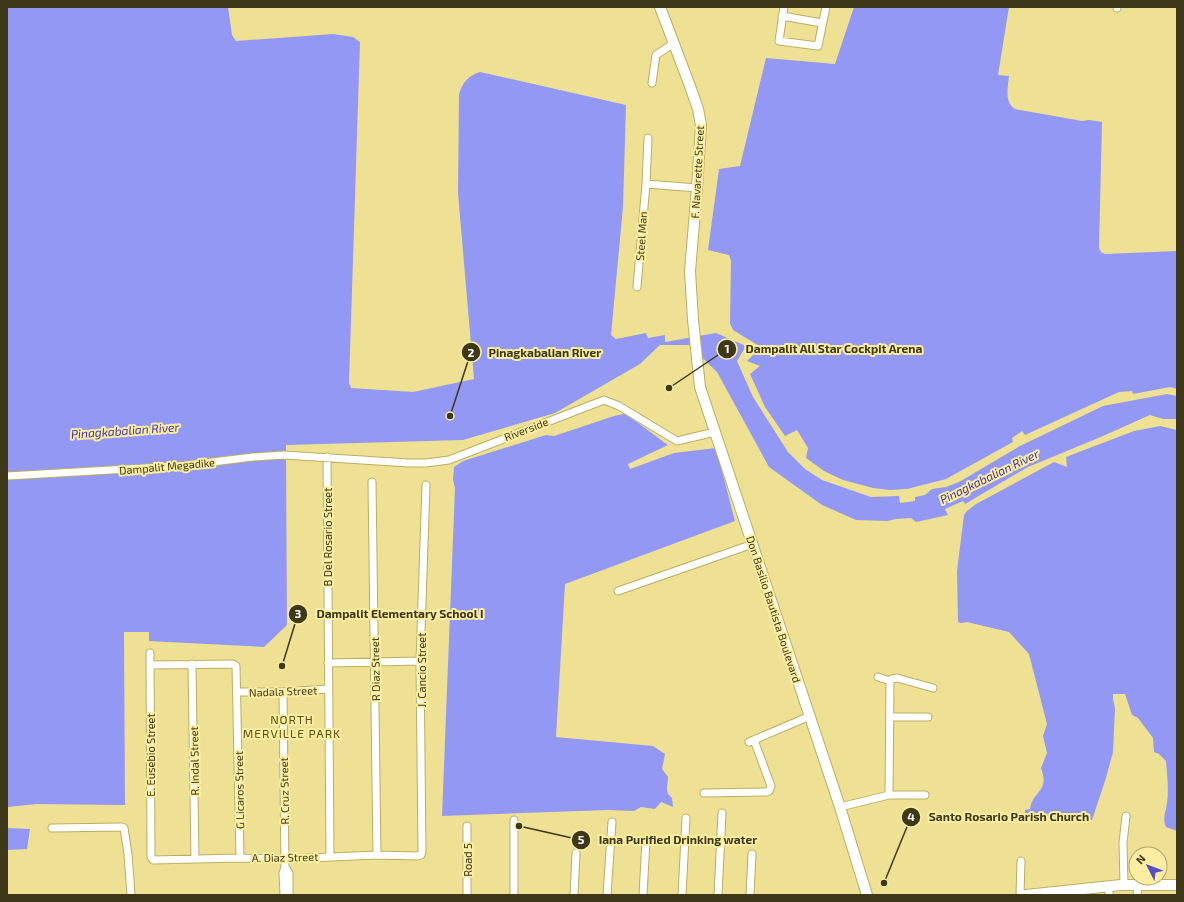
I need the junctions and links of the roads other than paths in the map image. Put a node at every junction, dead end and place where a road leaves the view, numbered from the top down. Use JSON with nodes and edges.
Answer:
{"nodes":[{"id":1,"x":660,"y":7,"type":"edge"},
{"id":2,"x":784,"y":7,"type":"edge"},
{"id":3,"x":826,"y":7,"type":"edge"},
{"id":4,"x":782,"y":16,"type":"junction"},
{"id":5,"x":822,"y":23,"type":"junction"},
{"id":6,"x":674,"y":43,"type":"junction"},
{"id":7,"x":652,"y":82,"type":"dead end"},
{"id":8,"x":648,"y":138,"type":"dead end"},
{"id":9,"x":646,"y":184,"type":"junction"},
{"id":10,"x":697,"y":188,"type":"junction"},
{"id":11,"x":637,"y":287,"type":"dead end"},
{"id":12,"x":693,"y":320,"type":"joint"},
{"id":13,"x":715,"y":432,"type":"junction"},
{"id":14,"x":326,"y":457,"type":"junction"},
{"id":15,"x":7,"y":476,"type":"edge"},
{"id":16,"x":372,"y":482,"type":"dead end"},
{"id":17,"x":426,"y":485,"type":"dead end"},
{"id":18,"x":753,"y":544,"type":"junction"},
{"id":19,"x":618,"y":591,"type":"dead end"},
{"id":20,"x":150,"y":653,"type":"dead end"},
{"id":21,"x":420,"y":661,"type":"junction"},
{"id":22,"x":328,"y":663,"type":"junction"},
{"id":23,"x":375,"y":663,"type":"junction"},
{"id":24,"x":192,"y":664,"type":"junction"},
{"id":25,"x":150,"y":665,"type":"junction"},
{"id":26,"x":878,"y":677,"type":"dead end"},
{"id":27,"x":890,"y":681,"type":"junction"},
{"id":28,"x":933,"y":688,"type":"dead end"},
{"id":29,"x":328,"y":689,"type":"junction"},
{"id":30,"x":237,"y":692,"type":"junction"},
{"id":31,"x":283,"y":692,"type":"junction"},
{"id":32,"x":810,"y":716,"type":"junction"},
{"id":33,"x":890,"y":717,"type":"junction"},
{"id":34,"x":928,"y":717,"type":"dead end"},
{"id":35,"x":704,"y":793,"type":"dead end"},
{"id":36,"x":925,"y":795,"type":"dead end"},
{"id":37,"x":889,"y":796,"type":"junction"},
{"id":38,"x":840,"y":807,"type":"junction"},
{"id":39,"x":722,"y":813,"type":"dead end"},
{"id":40,"x":1126,"y":816,"type":"dead end"},
{"id":41,"x":686,"y":818,"type":"dead end"},
{"id":42,"x":514,"y":820,"type":"dead end"},
{"id":43,"x":612,"y":822,"type":"dead end"},
{"id":44,"x":467,"y":826,"type":"dead end"},
{"id":45,"x":52,"y":828,"type":"dead end"},
{"id":46,"x":646,"y":840,"type":"dead end"},
{"id":47,"x":576,"y":853,"type":"dead end"},
{"id":48,"x":752,"y":854,"type":"dead end"},
{"id":49,"x":377,"y":855,"type":"junction"},
{"id":50,"x":421,"y":855,"type":"joint"},
{"id":51,"x":330,"y":856,"type":"junction"},
{"id":52,"x":151,"y":858,"type":"joint"},
{"id":53,"x":195,"y":858,"type":"junction"},
{"id":54,"x":240,"y":858,"type":"junction"},
{"id":55,"x":285,"y":859,"type":"junction"},
{"id":56,"x":1021,"y":861,"type":"dead end"},
{"id":57,"x":285,"y":867,"type":"junction"},
{"id":58,"x":1124,"y":885,"type":"junction"},
{"id":59,"x":1128,"y":885,"type":"edge"},
{"id":60,"x":1109,"y":890,"type":"edge"},
{"id":61,"x":1054,"y":893,"type":"edge"},
{"id":62,"x":131,"y":895,"type":"edge"},
{"id":63,"x":284,"y":895,"type":"edge"},
{"id":64,"x":289,"y":895,"type":"edge"},
{"id":65,"x":467,"y":895,"type":"edge"},
{"id":66,"x":514,"y":895,"type":"edge"},
{"id":67,"x":574,"y":895,"type":"edge"},
{"id":68,"x":608,"y":895,"type":"edge"},
{"id":69,"x":643,"y":895,"type":"edge"},
{"id":70,"x":682,"y":895,"type":"edge"},
{"id":71,"x":718,"y":895,"type":"edge"},
{"id":72,"x":750,"y":895,"type":"edge"},
{"id":73,"x":867,"y":895,"type":"edge"},
{"id":74,"x":1020,"y":895,"type":"edge"},
{"id":75,"x":1026,"y":895,"type":"edge"}],
"edges":[{"from":1,"to":6,"type":"main road","name":"F. Navarette Street"},
{"from":2,"to":4,"type":"street"},
{"from":3,"to":5,"type":"street"},
{"from":4,"to":5,"type":"street"},
{"from":4,"to":5,"type":"street"},
{"from":6,"to":7,"type":"street"},
{"from":6,"to":10,"type":"main road","name":"F. Navarette Street"},
{"from":8,"to":9,"type":"street","name":"Steel Man"},
{"from":9,"to":10,"type":"street"},
{"from":9,"to":11,"type":"street","name":"Steel Man"},
{"from":10,"to":12,"type":"main road","name":"F. Navarette Street"},
{"from":12,"to":13,"type":"main road","name":"Don Basilio Bautista Boulevard"},
{"from":13,"to":14,"type":"street","name":"Riverside"},
{"from":13,"to":18,"type":"main road","name":"Don Basilio Bautista Boulevard"},
{"from":14,"to":15,"type":"street","name":"Dampalit Megadike"},
{"from":14,"to":22,"type":"street","name":"B Del Rosario Street"},
{"from":16,"to":23,"type":"street","name":"R Diaz Street"},
{"from":17,"to":21,"type":"street","name":"J. Cancio Street"},
{"from":18,"to":19,"type":"street"},
{"from":18,"to":32,"type":"main road","name":"Don Basilio Bautista Boulevard"},
{"from":20,"to":25,"type":"street","name":"E. Eusebio Street"},
{"from":21,"to":23,"type":"street"},
{"from":21,"to":50,"type":"street","name":"J. Cancio Street"},
{"from":22,"to":23,"type":"street"},
{"from":22,"to":29,"type":"street","name":"B Del Rosario Street"},
{"from":23,"to":49,"type":"street","name":"R Diaz Street"},
{"from":24,"to":25,"type":"street","name":"G Licaros Street"},
{"from":24,"to":30,"type":"street","name":"G Licaros Street"},
{"from":24,"to":53,"type":"street","name":"R. Indal Street"},
{"from":25,"to":52,"type":"street","name":"E. Eusebio Street"},
{"from":26,"to":27,"type":"street"},
{"from":27,"to":28,"type":"street"},
{"from":27,"to":33,"type":"street"},
{"from":29,"to":31,"type":"street","name":"Nadala Street"},
{"from":29,"to":51,"type":"street","name":"B Del Rosario Street"},
{"from":30,"to":31,"type":"street","name":"Nadala Street"},
{"from":30,"to":54,"type":"street","name":"G Licaros Street"},
{"from":31,"to":55,"type":"street","name":"R. Cruz Street"},
{"from":32,"to":35,"type":"street"},
{"from":32,"to":38,"type":"main road","name":"Don Basilio Bautista Boulevard"},
{"from":33,"to":34,"type":"street"},
{"from":33,"to":37,"type":"street"},
{"from":36,"to":37,"type":"street"},
{"from":37,"to":38,"type":"street"},
{"from":38,"to":73,"type":"main road","name":"Don Basilio Bautista Boulevard"},
{"from":39,"to":71,"type":"street"},
{"from":40,"to":58,"type":"street"},
{"from":41,"to":70,"type":"street"},
{"from":42,"to":66,"type":"street"},
{"from":43,"to":68,"type":"street"},
{"from":44,"to":65,"type":"street","name":"Road 5"},
{"from":45,"to":62,"type":"street"},
{"from":46,"to":69,"type":"street"},
{"from":47,"to":67,"type":"street"},
{"from":48,"to":72,"type":"street"},
{"from":49,"to":50,"type":"street","name":"A. Diaz Street"},
{"from":49,"to":51,"type":"street","name":"A. Diaz Street"},
{"from":51,"to":55,"type":"street","name":"A. Diaz Street"},
{"from":52,"to":53,"type":"street","name":"A. Diaz Street"},
{"from":53,"to":54,"type":"street","name":"A. Diaz Street"},
{"from":54,"to":55,"type":"street","name":"A. Diaz Street"},
{"from":55,"to":57,"type":"street","name":"R. Cruz Street"},
{"from":56,"to":74,"type":"street"},
{"from":57,"to":63,"type":"street","name":"R. Cruz Street"},
{"from":57,"to":64,"type":"street","name":"R. Cruz Street"},
{"from":58,"to":59,"type":"main road"},
{"from":58,"to":60,"type":"main road"},
{"from":60,"to":61,"type":"main road"},
{"from":61,"to":75,"type":"main road"}]}
